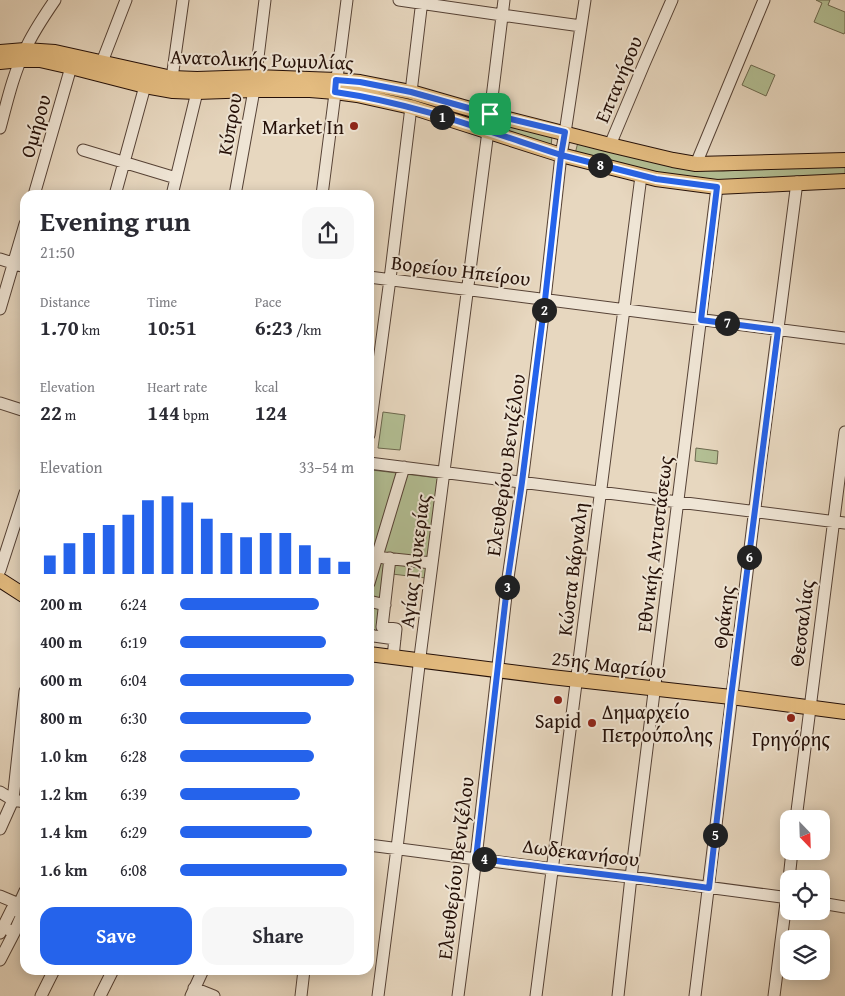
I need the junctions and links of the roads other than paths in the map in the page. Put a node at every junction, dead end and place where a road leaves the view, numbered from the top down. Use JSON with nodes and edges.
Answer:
{"nodes":[{"id":1,"x":55,"y":0,"type":"edge"},
{"id":2,"x":126,"y":0,"type":"edge"},
{"id":3,"x":183,"y":0,"type":"edge"},
{"id":4,"x":265,"y":0,"type":"edge"},
{"id":5,"x":347,"y":0,"type":"edge"},
{"id":6,"x":399,"y":0,"type":"edge"},
{"id":7,"x":504,"y":0,"type":"edge"},
{"id":8,"x":585,"y":0,"type":"edge"},
{"id":9,"x":672,"y":0,"type":"edge"},
{"id":10,"x":422,"y":2,"type":"edge"},
{"id":11,"x":759,"y":2,"type":"edge"},
{"id":12,"x":502,"y":16,"type":"junction"},
{"id":13,"x":581,"y":26,"type":"junction"},
{"id":14,"x":0,"y":52,"type":"edge"},
{"id":15,"x":23,"y":55,"type":"junction"},
{"id":16,"x":0,"y":62,"type":"edge"},
{"id":17,"x":102,"y":62,"type":"junction"},
{"id":18,"x":72,"y":67,"type":"junction"},
{"id":19,"x":172,"y":78,"type":"junction"},
{"id":20,"x":255,"y":83,"type":"junction"},
{"id":21,"x":146,"y":86,"type":"junction"},
{"id":22,"x":336,"y":86,"type":"junction"},
{"id":23,"x":197,"y":92,"type":"junction"},
{"id":24,"x":411,"y":92,"type":"junction"},
{"id":25,"x":410,"y":107,"type":"junction"},
{"id":26,"x":490,"y":114,"type":"junction"},
{"id":27,"x":0,"y":128,"type":"edge"},
{"id":28,"x":488,"y":131,"type":"junction"},
{"id":29,"x":565,"y":132,"type":"junction"},
{"id":30,"x":610,"y":145,"type":"junction"},
{"id":31,"x":83,"y":150,"type":"dead end"},
{"id":32,"x":561,"y":155,"type":"junction"},
{"id":33,"x":845,"y":160,"type":"edge"},
{"id":34,"x":124,"y":162,"type":"junction"},
{"id":35,"x":696,"y":164,"type":"junction"},
{"id":36,"x":641,"y":176,"type":"junction"},
{"id":37,"x":176,"y":178,"type":"junction"},
{"id":38,"x":845,"y":181,"type":"edge"},
{"id":39,"x":797,"y":182,"type":"junction"},
{"id":40,"x":717,"y":187,"type":"junction"},
{"id":41,"x":35,"y":190,"type":"edge"},
{"id":42,"x":117,"y":190,"type":"edge"},
{"id":43,"x":173,"y":190,"type":"edge"},
{"id":44,"x":236,"y":190,"type":"edge"},
{"id":45,"x":323,"y":190,"type":"edge"},
{"id":46,"x":20,"y":242,"type":"edge"},
{"id":47,"x":0,"y":259,"type":"edge"},
{"id":48,"x":14,"y":263,"type":"junction"},
{"id":49,"x":20,"y":265,"type":"edge"},
{"id":50,"x":374,"y":277,"type":"edge"},
{"id":51,"x":390,"y":279,"type":"junction"},
{"id":52,"x":468,"y":290,"type":"junction"},
{"id":53,"x":545,"y":300,"type":"junction"},
{"id":54,"x":0,"y":308,"type":"edge"},
{"id":55,"x":623,"y":310,"type":"junction"},
{"id":56,"x":701,"y":320,"type":"junction"},
{"id":57,"x":778,"y":330,"type":"junction"},
{"id":58,"x":845,"y":338,"type":"edge"},
{"id":59,"x":374,"y":397,"type":"edge"},
{"id":60,"x":0,"y":403,"type":"edge"},
{"id":61,"x":20,"y":409,"type":"edge"},
{"id":62,"x":845,"y":432,"type":"edge"},
{"id":63,"x":374,"y":464,"type":"edge"},
{"id":64,"x":404,"y":467,"type":"junction"},
{"id":65,"x":444,"y":472,"type":"junction"},
{"id":66,"x":522,"y":482,"type":"junction"},
{"id":67,"x":601,"y":492,"type":"junction"},
{"id":68,"x":678,"y":502,"type":"junction"},
{"id":69,"x":20,"y":508,"type":"edge"},
{"id":70,"x":755,"y":512,"type":"junction"},
{"id":71,"x":839,"y":522,"type":"edge"},
{"id":72,"x":374,"y":553,"type":"edge"},
{"id":73,"x":390,"y":558,"type":"junction"},
{"id":74,"x":374,"y":559,"type":"edge"},
{"id":75,"x":432,"y":563,"type":"junction"},
{"id":76,"x":0,"y":570,"type":"edge"},
{"id":77,"x":0,"y":580,"type":"edge"},
{"id":78,"x":20,"y":593,"type":"edge"},
{"id":79,"x":374,"y":602,"type":"edge"},
{"id":80,"x":384,"y":605,"type":"junction"},
{"id":81,"x":374,"y":636,"type":"edge"},
{"id":82,"x":395,"y":639,"type":"junction"},
{"id":83,"x":374,"y":655,"type":"edge"},
{"id":84,"x":393,"y":657,"type":"junction"},
{"id":85,"x":421,"y":660,"type":"junction"},
{"id":86,"x":498,"y":670,"type":"junction"},
{"id":87,"x":576,"y":680,"type":"junction"},
{"id":88,"x":655,"y":689,"type":"junction"},
{"id":89,"x":731,"y":697,"type":"junction"},
{"id":90,"x":809,"y":708,"type":"junction"},
{"id":91,"x":845,"y":712,"type":"edge"},
{"id":92,"x":20,"y":736,"type":"edge"},
{"id":93,"x":0,"y":792,"type":"edge"},
{"id":94,"x":13,"y":800,"type":"junction"},
{"id":95,"x":20,"y":801,"type":"edge"},
{"id":96,"x":797,"y":810,"type":"edge"},
{"id":97,"x":0,"y":829,"type":"edge"},
{"id":98,"x":374,"y":846,"type":"edge"},
{"id":99,"x":397,"y":848,"type":"junction"},
{"id":100,"x":476,"y":858,"type":"junction"},
{"id":101,"x":553,"y":869,"type":"junction"},
{"id":102,"x":631,"y":877,"type":"junction"},
{"id":103,"x":709,"y":888,"type":"junction"},
{"id":104,"x":0,"y":896,"type":"edge"},
{"id":105,"x":780,"y":897,"type":"edge"},
{"id":106,"x":20,"y":900,"type":"edge"},
{"id":107,"x":18,"y":904,"type":"junction"},
{"id":108,"x":830,"y":904,"type":"edge"},
{"id":109,"x":845,"y":907,"type":"edge"},
{"id":110,"x":20,"y":913,"type":"edge"},
{"id":111,"x":20,"y":919,"type":"edge"},
{"id":112,"x":785,"y":920,"type":"edge"},
{"id":113,"x":1,"y":930,"type":"edge"},
{"id":114,"x":14,"y":933,"type":"junction"},
{"id":115,"x":0,"y":960,"type":"edge"},
{"id":116,"x":52,"y":975,"type":"edge"},
{"id":117,"x":110,"y":975,"type":"edge"},
{"id":118,"x":201,"y":975,"type":"edge"},
{"id":119,"x":303,"y":975,"type":"edge"},
{"id":120,"x":193,"y":992,"type":"edge"},
{"id":121,"x":41,"y":996,"type":"edge"},
{"id":122,"x":100,"y":996,"type":"edge"},
{"id":123,"x":214,"y":996,"type":"edge"},
{"id":124,"x":301,"y":996,"type":"edge"},
{"id":125,"x":378,"y":996,"type":"edge"},
{"id":126,"x":458,"y":996,"type":"edge"},
{"id":127,"x":536,"y":996,"type":"edge"},
{"id":128,"x":618,"y":996,"type":"edge"},
{"id":129,"x":695,"y":996,"type":"edge"},
{"id":130,"x":774,"y":996,"type":"edge"}],
"edges":[{"from":1,"to":15,"type":"street"},
{"from":2,"to":17,"type":"street"},
{"from":3,"to":19,"type":"street"},
{"from":4,"to":20,"type":"street","name":"Κύπρου"},
{"from":5,"to":22,"type":"street"},
{"from":6,"to":10,"type":"street"},
{"from":7,"to":12,"type":"street"},
{"from":8,"to":13,"type":"street","name":"Ελευθερίου Βενιζέλου"},
{"from":9,"to":30,"type":"street","name":"Επτανήσου"},
{"from":10,"to":12,"type":"street"},
{"from":10,"to":24,"type":"street"},
{"from":11,"to":35,"type":"street"},
{"from":12,"to":13,"type":"street"},
{"from":12,"to":26,"type":"street"},
{"from":13,"to":29,"type":"street","name":"Ελευθερίου Βενιζέλου"},
{"from":14,"to":15,"type":"main road","name":"Ανατολικής Ρωμυλίας"},
{"from":15,"to":16,"type":"main road","name":"Ανατολικής Ρωμυλίας"},
{"from":15,"to":17,"type":"main road","name":"Ανατολικής Ρωμυλίας"},
{"from":15,"to":18,"type":"main road","name":"Ανατολικής Ρωμυλίας"},
{"from":15,"to":27,"type":"street"},
{"from":17,"to":19,"type":"main road","name":"Ανατολικής Ρωμυλίας"},
{"from":18,"to":21,"type":"main road","name":"Ανατολικής Ρωμυλίας"},
{"from":18,"to":41,"type":"street","name":"Ομήρου"},
{"from":19,"to":20,"type":"main road","name":"Ανατολικής Ρωμυλίας"},
{"from":20,"to":22,"type":"main road","name":"Ανατολικής Ρωμυλίας"},
{"from":20,"to":23,"type":"main road","name":"Ανατολικής Ρωμυλίας"},
{"from":20,"to":44,"type":"street","name":"Κύπρου"},
{"from":21,"to":23,"type":"main road","name":"Ανατολικής Ρωμυλίας"},
{"from":21,"to":34,"type":"street"},
{"from":22,"to":24,"type":"main road","name":"Ανατολικής Ρωμυλίας"},
{"from":22,"to":25,"type":"main road","name":"Ανατολικής Ρωμυλίας"},
{"from":22,"to":45,"type":"street"},
{"from":23,"to":37,"type":"street"},
{"from":24,"to":26,"type":"main road","name":"Ανατολικής Ρωμυλίας"},
{"from":25,"to":28,"type":"main road","name":"Ανατολικής Ρωμυλίας"},
{"from":25,"to":51,"type":"street"},
{"from":26,"to":29,"type":"main road","name":"Ανατολικής Ρωμυλίας"},
{"from":28,"to":32,"type":"main road","name":"Ανατολικής Ρωμυλίας"},
{"from":28,"to":52,"type":"street","name":"Αγίας Γλυκερίας"},
{"from":29,"to":30,"type":"main road","name":"Ανατολικής Ρωμυλίας"},
{"from":29,"to":32,"type":"street","name":"Ελευθερίου Βενιζέλου"},
{"from":30,"to":35,"type":"main road","name":"Ανατολικής Ρωμυλίας"},
{"from":31,"to":34,"type":"street"},
{"from":32,"to":36,"type":"main road","name":"Ανατολικής Ρωμυλίας"},
{"from":32,"to":53,"type":"street","name":"Ελευθερίου Βενιζέλου"},
{"from":33,"to":35,"type":"main road","name":"Ανατολικής Ρωμυλίας"},
{"from":34,"to":37,"type":"street"},
{"from":34,"to":42,"type":"street"},
{"from":36,"to":40,"type":"main road","name":"Ανατολικής Ρωμυλίας"},
{"from":36,"to":55,"type":"street","name":"Κώστα Βάρναλη"},
{"from":37,"to":43,"type":"street"},
{"from":38,"to":39,"type":"main road","name":"Ανατολικής Ρωμυλίας"},
{"from":39,"to":40,"type":"main road","name":"Ανατολικής Ρωμυλίας"},
{"from":39,"to":57,"type":"street","name":"Θράκης"},
{"from":40,"to":56,"type":"street","name":"Εθνικής Αντιστάσεως"},
{"from":46,"to":48,"type":"street"},
{"from":47,"to":48,"type":"street"},
{"from":48,"to":49,"type":"street"},
{"from":48,"to":54,"type":"street"},
{"from":50,"to":51,"type":"street","name":"Βορείου Ηπείρου"},
{"from":51,"to":52,"type":"street","name":"Βορείου Ηπείρου"},
{"from":51,"to":59,"type":"street"},
{"from":52,"to":53,"type":"street","name":"Βορείου Ηπείρου"},
{"from":52,"to":65,"type":"street","name":"Αγίας Γλυκερίας"},
{"from":53,"to":55,"type":"street","name":"Βορείου Ηπείρου"},
{"from":53,"to":66,"type":"street","name":"Ελευθερίου Βενιζέλου"},
{"from":55,"to":56,"type":"street","name":"Βορείου Ηπείρου"},
{"from":55,"to":67,"type":"street","name":"Κώστα Βάρναλη"},
{"from":56,"to":57,"type":"street","name":"Βορείου Ηπείρου"},
{"from":56,"to":68,"type":"street","name":"Εθνικής Αντιστάσεως"},
{"from":57,"to":58,"type":"street","name":"Βορείου Ηπείρου"},
{"from":57,"to":70,"type":"street","name":"Θράκης"},
{"from":60,"to":61,"type":"street"},
{"from":62,"to":71,"type":"street","name":"Θεσσαλίας"},
{"from":63,"to":64,"type":"street"},
{"from":64,"to":65,"type":"street"},
{"from":64,"to":72,"type":"street"},
{"from":65,"to":66,"type":"street"},
{"from":65,"to":75,"type":"street","name":"Αγίας Γλυκερίας"},
{"from":66,"to":67,"type":"street"},
{"from":66,"to":86,"type":"street","name":"Ελευθερίου Βενιζέλου"},
{"from":67,"to":68,"type":"street"},
{"from":67,"to":87,"type":"street","name":"Κώστα Βάρναλη"},
{"from":68,"to":70,"type":"street"},
{"from":68,"to":88,"type":"street","name":"Εθνικής Αντιστάσεως"},
{"from":69,"to":76,"type":"street"},
{"from":70,"to":71,"type":"street"},
{"from":70,"to":89,"type":"street","name":"Θράκης"},
{"from":71,"to":90,"type":"street","name":"Θεσσαλίας"},
{"from":73,"to":74,"type":"street"},
{"from":73,"to":75,"type":"street"},
{"from":73,"to":80,"type":"street"},
{"from":75,"to":85,"type":"street","name":"Αγίας Γλυκερίας"},
{"from":77,"to":78,"type":"main road"},
{"from":79,"to":80,"type":"street"},
{"from":80,"to":82,"type":"street"},
{"from":81,"to":82,"type":"street"},
{"from":82,"to":84,"type":"street"},
{"from":83,"to":84,"type":"main road","name":"25ης Μαρτίου"},
{"from":84,"to":85,"type":"main road","name":"25ης Μαρτίου"},
{"from":85,"to":86,"type":"main road","name":"25ης Μαρτίου"},
{"from":85,"to":99,"type":"street","name":"Αγίας Γλυκερίας"},
{"from":86,"to":87,"type":"main road","name":"25ης Μαρτίου"},
{"from":86,"to":100,"type":"street","name":"Ελευθερίου Βενιζέλου"},
{"from":87,"to":88,"type":"main road","name":"25ης Μαρτίου"},
{"from":87,"to":101,"type":"street","name":"Κώστα Βάρναλη"},
{"from":88,"to":89,"type":"main road","name":"25ης Μαρτίου"},
{"from":88,"to":102,"type":"street","name":"Εθνικής Αντιστάσεως"},
{"from":89,"to":90,"type":"main road","name":"25ης Μαρτίου"},
{"from":89,"to":103,"type":"street","name":"Θράκης"},
{"from":90,"to":91,"type":"main road","name":"25ης Μαρτίου"},
{"from":90,"to":96,"type":"street","name":"Θεσσαλίας"},
{"from":92,"to":94,"type":"street"},
{"from":93,"to":94,"type":"street"},
{"from":94,"to":95,"type":"street"},
{"from":94,"to":97,"type":"street"},
{"from":98,"to":99,"type":"street","name":"Δωδεκανήσου"},
{"from":99,"to":100,"type":"street","name":"Δωδεκανήσου"},
{"from":99,"to":125,"type":"street","name":"Αγίας Γλυκερίας"},
{"from":100,"to":101,"type":"street","name":"Δωδεκανήσου"},
{"from":100,"to":126,"type":"street","name":"Ελευθερίου Βενιζέλου"},
{"from":101,"to":102,"type":"street","name":"Δωδεκανήσου"},
{"from":101,"to":127,"type":"street","name":"Κώστα Βάρναλη"},
{"from":102,"to":103,"type":"street","name":"Δωδεκανήσου"},
{"from":102,"to":128,"type":"street","name":"Εθνικής Αντιστάσεως"},
{"from":103,"to":105,"type":"street","name":"Δωδεκανήσου"},
{"from":103,"to":129,"type":"street","name":"Θράκης"},
{"from":104,"to":107,"type":"street"},
{"from":106,"to":107,"type":"street"},
{"from":107,"to":110,"type":"street"},
{"from":107,"to":113,"type":"street"},
{"from":108,"to":109,"type":"street"},
{"from":111,"to":114,"type":"street"},
{"from":112,"to":130,"type":"street"},
{"from":113,"to":114,"type":"street"},
{"from":114,"to":115,"type":"street"},
{"from":116,"to":121,"type":"street"},
{"from":117,"to":122,"type":"street"},
{"from":118,"to":120,"type":"street"},
{"from":119,"to":124,"type":"street"},
{"from":120,"to":123,"type":"street"}]}
